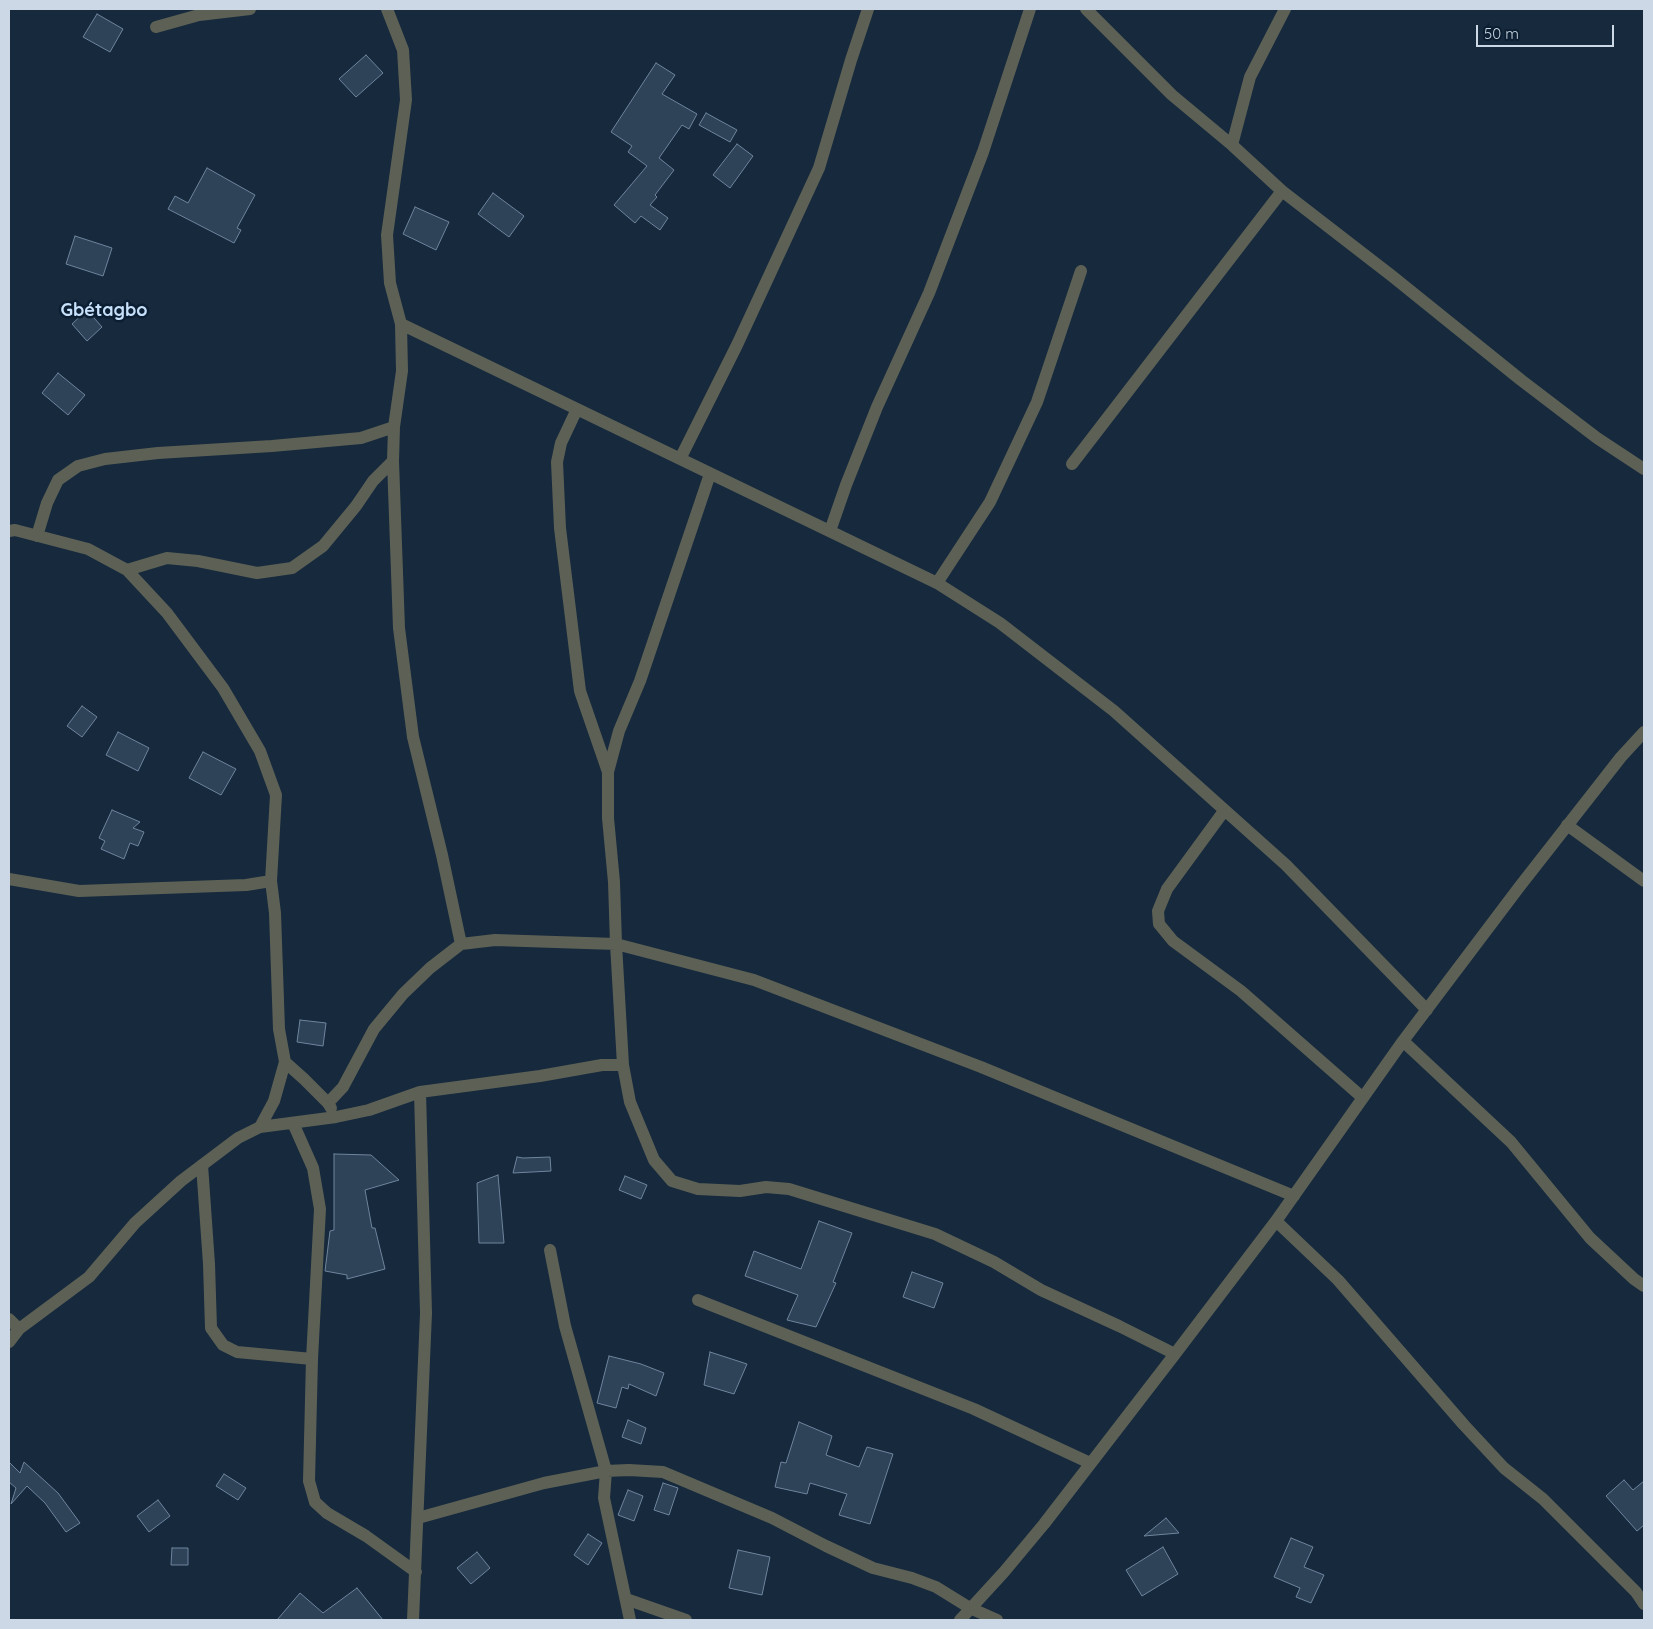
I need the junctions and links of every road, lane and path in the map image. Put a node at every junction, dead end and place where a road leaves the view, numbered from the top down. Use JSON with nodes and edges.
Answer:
{"nodes":[{"id":1,"x":250,"y":9,"type":"edge"},
{"id":2,"x":387,"y":9,"type":"edge"},
{"id":3,"x":868,"y":9,"type":"edge"},
{"id":4,"x":1030,"y":9,"type":"edge"},
{"id":5,"x":1086,"y":9,"type":"edge"},
{"id":6,"x":1285,"y":9,"type":"edge"},
{"id":7,"x":156,"y":27,"type":"dead end"},
{"id":8,"x":1232,"y":145,"type":"junction"},
{"id":9,"x":1282,"y":191,"type":"junction"},
{"id":10,"x":1081,"y":271,"type":"dead end"},
{"id":11,"x":401,"y":324,"type":"junction"},
{"id":12,"x":577,"y":409,"type":"junction"},
{"id":13,"x":394,"y":426,"type":"junction"},
{"id":14,"x":680,"y":459,"type":"junction"},
{"id":15,"x":393,"y":461,"type":"junction"},
{"id":16,"x":1072,"y":464,"type":"dead end"},
{"id":17,"x":1644,"y":469,"type":"edge"},
{"id":18,"x":710,"y":474,"type":"junction"},
{"id":19,"x":9,"y":531,"type":"edge"},
{"id":20,"x":830,"y":532,"type":"junction"},
{"id":21,"x":37,"y":536,"type":"junction"},
{"id":22,"x":127,"y":570,"type":"junction"},
{"id":23,"x":937,"y":583,"type":"junction"},
{"id":24,"x":1644,"y":732,"type":"edge"},
{"id":25,"x":608,"y":772,"type":"junction"},
{"id":26,"x":1224,"y":811,"type":"junction"},
{"id":27,"x":1568,"y":825,"type":"junction"},
{"id":28,"x":9,"y":879,"type":"edge"},
{"id":29,"x":1644,"y":881,"type":"edge"},
{"id":30,"x":271,"y":882,"type":"junction"},
{"id":31,"x":461,"y":944,"type":"junction"},
{"id":32,"x":616,"y":944,"type":"junction"},
{"id":33,"x":1427,"y":1010,"type":"junction"},
{"id":34,"x":1404,"y":1041,"type":"junction"},
{"id":35,"x":284,"y":1062,"type":"junction"},
{"id":36,"x":624,"y":1065,"type":"junction"},
{"id":37,"x":420,"y":1092,"type":"junction"},
{"id":38,"x":1363,"y":1098,"type":"junction"},
{"id":39,"x":328,"y":1102,"type":"junction"},
{"id":40,"x":336,"y":1117,"type":"junction"},
{"id":41,"x":293,"y":1123,"type":"junction"},
{"id":42,"x":260,"y":1127,"type":"junction"},
{"id":43,"x":202,"y":1165,"type":"junction"},
{"id":44,"x":1294,"y":1196,"type":"junction"},
{"id":45,"x":1276,"y":1221,"type":"junction"},
{"id":46,"x":550,"y":1250,"type":"dead end"},
{"id":47,"x":1644,"y":1286,"type":"edge"},
{"id":48,"x":698,"y":1300,"type":"dead end"},
{"id":49,"x":9,"y":1319,"type":"edge"},
{"id":50,"x":19,"y":1329,"type":"junction"},
{"id":51,"x":9,"y":1342,"type":"edge"},
{"id":52,"x":1174,"y":1354,"type":"junction"},
{"id":53,"x":312,"y":1359,"type":"junction"},
{"id":54,"x":1090,"y":1463,"type":"junction"},
{"id":55,"x":606,"y":1471,"type":"junction"},
{"id":56,"x":418,"y":1518,"type":"junction"},
{"id":57,"x":416,"y":1572,"type":"junction"},
{"id":58,"x":626,"y":1599,"type":"junction"},
{"id":59,"x":1644,"y":1604,"type":"edge"},
{"id":60,"x":970,"y":1608,"type":"junction"},
{"id":61,"x":413,"y":1620,"type":"edge"},
{"id":62,"x":630,"y":1620,"type":"edge"},
{"id":63,"x":686,"y":1620,"type":"edge"},
{"id":64,"x":960,"y":1620,"type":"edge"},
{"id":65,"x":997,"y":1620,"type":"edge"}],
"edges":[{"from":1,"to":7,"type":"street"},
{"from":2,"to":11,"type":"street"},
{"from":3,"to":14,"type":"street"},
{"from":4,"to":20,"type":"street"},
{"from":5,"to":8,"type":"street"},
{"from":6,"to":8,"type":"street"},
{"from":8,"to":9,"type":"street"},
{"from":9,"to":16,"type":"street"},
{"from":9,"to":17,"type":"street"},
{"from":10,"to":23,"type":"street"},
{"from":11,"to":12,"type":"street"},
{"from":11,"to":13,"type":"street"},
{"from":12,"to":14,"type":"street"},
{"from":12,"to":25,"type":"street"},
{"from":13,"to":15,"type":"street"},
{"from":13,"to":21,"type":"street"},
{"from":14,"to":18,"type":"street"},
{"from":15,"to":22,"type":"street"},
{"from":15,"to":31,"type":"street"},
{"from":18,"to":20,"type":"street"},
{"from":18,"to":25,"type":"street"},
{"from":19,"to":21,"type":"street"},
{"from":20,"to":23,"type":"street"},
{"from":21,"to":22,"type":"street"},
{"from":22,"to":30,"type":"street"},
{"from":23,"to":26,"type":"street"},
{"from":24,"to":27,"type":"street"},
{"from":25,"to":32,"type":"street"},
{"from":26,"to":33,"type":"street"},
{"from":26,"to":38,"type":"street"},
{"from":27,"to":29,"type":"street"},
{"from":27,"to":33,"type":"street"},
{"from":28,"to":30,"type":"street"},
{"from":30,"to":35,"type":"street"},
{"from":31,"to":32,"type":"street"},
{"from":31,"to":39,"type":"street"},
{"from":32,"to":36,"type":"street"},
{"from":32,"to":44,"type":"street"},
{"from":33,"to":34,"type":"street"},
{"from":34,"to":38,"type":"street"},
{"from":34,"to":47,"type":"street"},
{"from":35,"to":39,"type":"street"},
{"from":35,"to":42,"type":"street"},
{"from":36,"to":37,"type":"street"},
{"from":36,"to":52,"type":"street"},
{"from":37,"to":40,"type":"street"},
{"from":37,"to":56,"type":"street"},
{"from":38,"to":44,"type":"street"},
{"from":39,"to":40,"type":"street"},
{"from":40,"to":41,"type":"street"},
{"from":41,"to":42,"type":"street"},
{"from":41,"to":53,"type":"street"},
{"from":42,"to":43,"type":"street"},
{"from":43,"to":50,"type":"street"},
{"from":43,"to":53,"type":"street"},
{"from":44,"to":45,"type":"street"},
{"from":45,"to":52,"type":"street"},
{"from":45,"to":59,"type":"street"},
{"from":46,"to":55,"type":"street"},
{"from":48,"to":54,"type":"street"},
{"from":49,"to":50,"type":"street"},
{"from":50,"to":51,"type":"street"},
{"from":52,"to":54,"type":"street"},
{"from":53,"to":57,"type":"street"},
{"from":54,"to":60,"type":"street"},
{"from":55,"to":56,"type":"street"},
{"from":55,"to":58,"type":"street"},
{"from":55,"to":60,"type":"street"},
{"from":56,"to":57,"type":"street"},
{"from":57,"to":61,"type":"street"},
{"from":58,"to":62,"type":"street"},
{"from":58,"to":63,"type":"street"},
{"from":60,"to":64,"type":"street"},
{"from":60,"to":65,"type":"street"}]}
